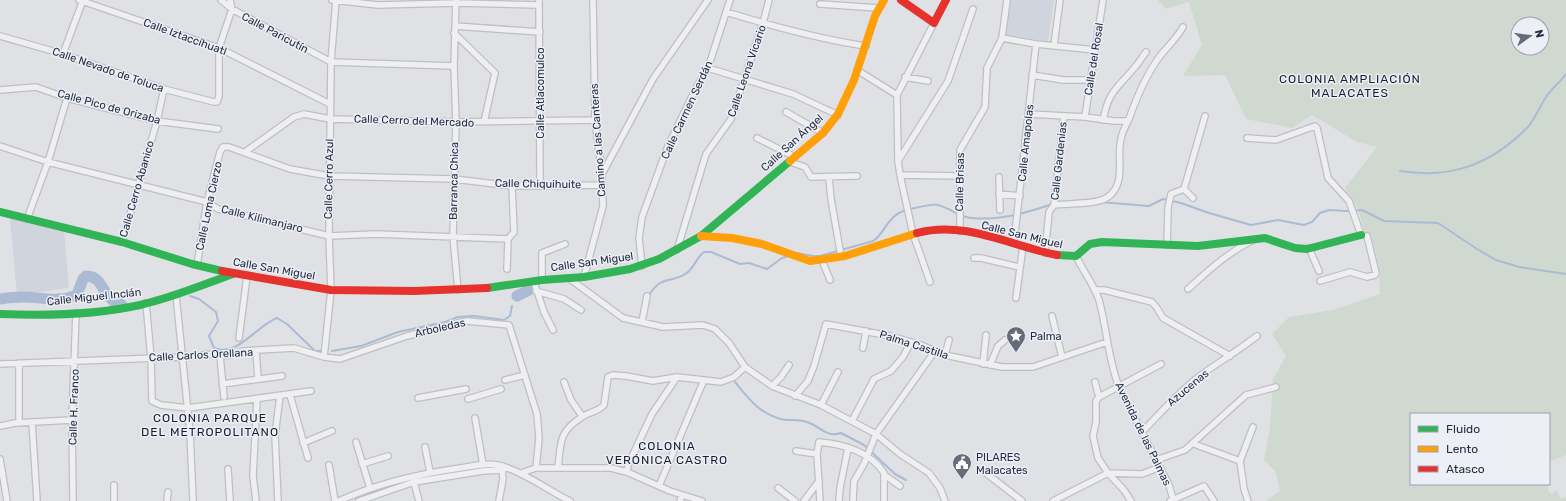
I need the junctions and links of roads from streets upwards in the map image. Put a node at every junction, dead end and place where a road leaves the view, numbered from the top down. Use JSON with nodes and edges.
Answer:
{"nodes":[{"id":1,"x":82,"y":0,"type":"edge"},
{"id":2,"x":221,"y":0,"type":"edge"},
{"id":3,"x":230,"y":0,"type":"edge"},
{"id":4,"x":593,"y":0,"type":"edge"},
{"id":5,"x":708,"y":0,"type":"edge"},
{"id":6,"x":730,"y":0,"type":"edge"},
{"id":7,"x":769,"y":0,"type":"edge"},
{"id":8,"x":884,"y":0,"type":"edge"},
{"id":9,"x":902,"y":0,"type":"edge"},
{"id":10,"x":946,"y":0,"type":"edge"},
{"id":11,"x":1007,"y":0,"type":"edge"},
{"id":12,"x":1060,"y":0,"type":"edge"},
{"id":13,"x":1103,"y":0,"type":"edge"},
{"id":14,"x":334,"y":1,"type":"edge"},
{"id":15,"x":378,"y":2,"type":"edge"},
{"id":16,"x":416,"y":2,"type":"edge"},
{"id":17,"x":456,"y":2,"type":"edge"},
{"id":18,"x":484,"y":2,"type":"edge"},
{"id":19,"x":512,"y":2,"type":"edge"},
{"id":20,"x":539,"y":3,"type":"edge"},
{"id":21,"x":820,"y":4,"type":"dead end"},
{"id":22,"x":878,"y":8,"type":"junction"},
{"id":23,"x":974,"y":9,"type":"dead end"},
{"id":24,"x":232,"y":10,"type":"junction"},
{"id":25,"x":726,"y":12,"type":"junction"},
{"id":26,"x":764,"y":23,"type":"junction"},
{"id":27,"x":934,"y":23,"type":"junction"},
{"id":28,"x":455,"y":26,"type":"junction"},
{"id":29,"x":1183,"y":27,"type":"dead end"},
{"id":30,"x":540,"y":32,"type":"junction"},
{"id":31,"x":454,"y":33,"type":"junction"},
{"id":32,"x":0,"y":36,"type":"edge"},
{"id":33,"x":1002,"y":38,"type":"junction"},
{"id":34,"x":1036,"y":44,"type":"junction"},
{"id":35,"x":1054,"y":45,"type":"junction"},
{"id":36,"x":866,"y":46,"type":"junction"},
{"id":37,"x":219,"y":48,"type":"junction"},
{"id":38,"x":1095,"y":50,"type":"junction"},
{"id":39,"x":1146,"y":52,"type":"dead end"},
{"id":40,"x":63,"y":54,"type":"junction"},
{"id":41,"x":331,"y":62,"type":"junction"},
{"id":42,"x":454,"y":66,"type":"junction"},
{"id":43,"x":708,"y":68,"type":"junction"},
{"id":44,"x":857,"y":70,"type":"junction"},
{"id":45,"x":1032,"y":75,"type":"junction"},
{"id":46,"x":906,"y":77,"type":"junction"},
{"id":47,"x":744,"y":78,"type":"junction"},
{"id":48,"x":1089,"y":80,"type":"junction"},
{"id":49,"x":928,"y":81,"type":"dead end"},
{"id":50,"x":164,"y":89,"type":"junction"},
{"id":51,"x":0,"y":90,"type":"edge"},
{"id":52,"x":896,"y":95,"type":"junction"},
{"id":53,"x":67,"y":98,"type":"junction"},
{"id":54,"x":330,"y":104,"type":"junction"},
{"id":55,"x":786,"y":112,"type":"dead end"},
{"id":56,"x":1029,"y":114,"type":"junction"},
{"id":57,"x":838,"y":115,"type":"junction"},
{"id":58,"x":1064,"y":116,"type":"junction"},
{"id":59,"x":1205,"y":116,"type":"dead end"},
{"id":60,"x":1085,"y":117,"type":"junction"},
{"id":61,"x":330,"y":118,"type":"junction"},
{"id":62,"x":595,"y":120,"type":"junction"},
{"id":63,"x":1103,"y":120,"type":"junction"},
{"id":64,"x":157,"y":121,"type":"junction"},
{"id":65,"x":541,"y":121,"type":"junction"},
{"id":66,"x":1128,"y":121,"type":"junction"},
{"id":67,"x":456,"y":122,"type":"junction"},
{"id":68,"x":484,"y":122,"type":"junction"},
{"id":69,"x":218,"y":129,"type":"dead end"},
{"id":70,"x":823,"y":133,"type":"junction"},
{"id":71,"x":757,"y":138,"type":"dead end"},
{"id":72,"x":1247,"y":138,"type":"dead end"},
{"id":73,"x":0,"y":146,"type":"edge"},
{"id":74,"x":245,"y":152,"type":"junction"},
{"id":75,"x":792,"y":159,"type":"junction"},
{"id":76,"x":898,"y":161,"type":"junction"},
{"id":77,"x":48,"y":162,"type":"junction"},
{"id":78,"x":602,"y":174,"type":"junction"},
{"id":79,"x":900,"y":175,"type":"junction"},
{"id":80,"x":329,"y":176,"type":"junction"},
{"id":81,"x":857,"y":176,"type":"dead end"},
{"id":82,"x":960,"y":176,"type":"junction"},
{"id":83,"x":828,"y":177,"type":"junction"},
{"id":84,"x":999,"y":177,"type":"dead end"},
{"id":85,"x":454,"y":178,"type":"junction"},
{"id":86,"x":602,"y":184,"type":"junction"},
{"id":87,"x":138,"y":186,"type":"junction"},
{"id":88,"x":512,"y":186,"type":"junction"},
{"id":89,"x":540,"y":186,"type":"junction"},
{"id":90,"x":1184,"y":189,"type":"junction"},
{"id":91,"x":999,"y":194,"type":"junction"},
{"id":92,"x":1020,"y":196,"type":"junction"},
{"id":93,"x":1193,"y":198,"type":"dead end"},
{"id":94,"x":207,"y":202,"type":"junction"},
{"id":95,"x":1054,"y":203,"type":"junction"},
{"id":96,"x":1000,"y":210,"type":"dead end"},
{"id":97,"x":0,"y":212,"type":"edge"},
{"id":98,"x":27,"y":219,"type":"junction"},
{"id":99,"x":960,"y":231,"type":"junction"},
{"id":100,"x":912,"y":234,"type":"junction"},
{"id":101,"x":329,"y":236,"type":"junction"},
{"id":102,"x":453,"y":236,"type":"junction"},
{"id":103,"x":701,"y":236,"type":"junction"},
{"id":104,"x":1364,"y":236,"type":"junction"},
{"id":105,"x":508,"y":239,"type":"junction"},
{"id":106,"x":1256,"y":239,"type":"junction"},
{"id":107,"x":122,"y":242,"type":"junction"},
{"id":108,"x":565,"y":244,"type":"dead end"},
{"id":109,"x":1018,"y":244,"type":"junction"},
{"id":110,"x":1167,"y":245,"type":"junction"},
{"id":111,"x":1309,"y":248,"type":"junction"},
{"id":112,"x":677,"y":250,"type":"junction"},
{"id":113,"x":1045,"y":253,"type":"junction"},
{"id":114,"x":841,"y":254,"type":"junction"},
{"id":115,"x":1076,"y":256,"type":"junction"},
{"id":116,"x":974,"y":258,"type":"dead end"},
{"id":117,"x":822,"y":260,"type":"junction"},
{"id":118,"x":197,"y":265,"type":"junction"},
{"id":119,"x":642,"y":266,"type":"junction"},
{"id":120,"x":1019,"y":267,"type":"junction"},
{"id":121,"x":506,"y":269,"type":"dead end"},
{"id":122,"x":1319,"y":271,"type":"dead end"},
{"id":123,"x":234,"y":274,"type":"junction"},
{"id":124,"x":247,"y":276,"type":"junction"},
{"id":125,"x":584,"y":277,"type":"junction"},
{"id":126,"x":570,"y":279,"type":"junction"},
{"id":127,"x":830,"y":280,"type":"dead end"},
{"id":128,"x":538,"y":281,"type":"junction"},
{"id":129,"x":1320,"y":281,"type":"dead end"},
{"id":130,"x":930,"y":282,"type":"dead end"},
{"id":131,"x":331,"y":290,"type":"junction"},
{"id":132,"x":458,"y":290,"type":"junction"},
{"id":133,"x":1096,"y":290,"type":"junction"},
{"id":134,"x":1188,"y":290,"type":"dead end"},
{"id":135,"x":536,"y":291,"type":"junction"},
{"id":136,"x":176,"y":295,"type":"junction"},
{"id":137,"x":647,"y":296,"type":"dead end"},
{"id":138,"x":1016,"y":298,"type":"dead end"},
{"id":139,"x":146,"y":303,"type":"junction"},
{"id":140,"x":581,"y":310,"type":"dead end"},
{"id":141,"x":76,"y":312,"type":"junction"},
{"id":142,"x":0,"y":314,"type":"edge"},
{"id":143,"x":1052,"y":316,"type":"dead end"},
{"id":144,"x":642,"y":322,"type":"junction"},
{"id":145,"x":553,"y":330,"type":"dead end"},
{"id":146,"x":866,"y":331,"type":"junction"},
{"id":147,"x":986,"y":335,"type":"dead end"},
{"id":148,"x":1257,"y":336,"type":"dead end"},
{"id":149,"x":239,"y":338,"type":"dead end"},
{"id":150,"x":396,"y":339,"type":"joint"},
{"id":151,"x":949,"y":340,"type":"dead end"},
{"id":152,"x":1006,"y":340,"type":"dead end"},
{"id":153,"x":911,"y":342,"type":"junction"},
{"id":154,"x":1107,"y":342,"type":"junction"},
{"id":155,"x":863,"y":348,"type":"dead end"},
{"id":156,"x":935,"y":351,"type":"junction"},
{"id":157,"x":256,"y":352,"type":"junction"},
{"id":158,"x":220,"y":356,"type":"junction"},
{"id":159,"x":945,"y":356,"type":"junction"},
{"id":160,"x":1230,"y":356,"type":"junction"},
{"id":161,"x":183,"y":357,"type":"junction"},
{"id":162,"x":324,"y":357,"type":"junction"},
{"id":163,"x":1062,"y":357,"type":"junction"},
{"id":164,"x":151,"y":358,"type":"junction"},
{"id":165,"x":76,"y":361,"type":"junction"},
{"id":166,"x":20,"y":363,"type":"junction"},
{"id":167,"x":0,"y":364,"type":"edge"},
{"id":168,"x":982,"y":364,"type":"junction"},
{"id":169,"x":1162,"y":364,"type":"dead end"},
{"id":170,"x":789,"y":365,"type":"dead end"},
{"id":171,"x":990,"y":365,"type":"junction"},
{"id":172,"x":745,"y":367,"type":"junction"},
{"id":173,"x":838,"y":372,"type":"dead end"},
{"id":174,"x":525,"y":375,"type":"junction"},
{"id":175,"x":282,"y":376,"type":"dead end"},
{"id":176,"x":677,"y":377,"type":"junction"},
{"id":177,"x":258,"y":379,"type":"junction"},
{"id":178,"x":505,"y":380,"type":"dead end"},
{"id":179,"x":704,"y":380,"type":"junction"},
{"id":180,"x":564,"y":382,"type":"dead end"},
{"id":181,"x":1094,"y":382,"type":"dead end"},
{"id":182,"x":222,"y":384,"type":"junction"},
{"id":183,"x":772,"y":386,"type":"junction"},
{"id":184,"x":1119,"y":387,"type":"junction"},
{"id":185,"x":1276,"y":387,"type":"dead end"},
{"id":186,"x":501,"y":389,"type":"dead end"},
{"id":187,"x":466,"y":390,"type":"dead end"},
{"id":188,"x":311,"y":391,"type":"dead end"},
{"id":189,"x":290,"y":395,"type":"junction"},
{"id":190,"x":280,"y":396,"type":"junction"},
{"id":191,"x":796,"y":396,"type":"junction"},
{"id":192,"x":224,"y":397,"type":"dead end"},
{"id":193,"x":1099,"y":397,"type":"junction"},
{"id":194,"x":418,"y":398,"type":"dead end"},
{"id":195,"x":257,"y":399,"type":"junction"},
{"id":196,"x":468,"y":399,"type":"dead end"},
{"id":197,"x":820,"y":405,"type":"junction"},
{"id":198,"x":188,"y":408,"type":"junction"},
{"id":199,"x":582,"y":416,"type":"junction"},
{"id":200,"x":475,"y":418,"type":"dead end"},
{"id":201,"x":72,"y":420,"type":"junction"},
{"id":202,"x":852,"y":421,"type":"junction"},
{"id":203,"x":32,"y":422,"type":"junction"},
{"id":204,"x":18,"y":423,"type":"junction"},
{"id":205,"x":0,"y":426,"type":"edge"},
{"id":206,"x":1253,"y":427,"type":"dead end"},
{"id":207,"x":332,"y":431,"type":"dead end"},
{"id":208,"x":1143,"y":431,"type":"junction"},
{"id":209,"x":876,"y":434,"type":"junction"},
{"id":210,"x":356,"y":442,"type":"dead end"},
{"id":211,"x":303,"y":443,"type":"junction"},
{"id":212,"x":1194,"y":444,"type":"junction"},
{"id":213,"x":425,"y":447,"type":"dead end"},
{"id":214,"x":848,"y":448,"type":"junction"},
{"id":215,"x":796,"y":451,"type":"dead end"},
{"id":216,"x":816,"y":454,"type":"junction"},
{"id":217,"x":867,"y":454,"type":"junction"},
{"id":218,"x":388,"y":456,"type":"dead end"},
{"id":219,"x":308,"y":458,"type":"dead end"},
{"id":220,"x":0,"y":459,"type":"edge"},
{"id":221,"x":1156,"y":460,"type":"junction"},
{"id":222,"x":1240,"y":461,"type":"junction"},
{"id":223,"x":362,"y":464,"type":"junction"},
{"id":224,"x":329,"y":465,"type":"dead end"},
{"id":225,"x":483,"y":465,"type":"junction"},
{"id":226,"x":1160,"y":467,"type":"junction"},
{"id":227,"x":503,"y":468,"type":"junction"},
{"id":228,"x":536,"y":468,"type":"junction"},
{"id":229,"x":558,"y":468,"type":"junction"},
{"id":230,"x":228,"y":469,"type":"dead end"},
{"id":231,"x":982,"y":470,"type":"dead end"},
{"id":232,"x":430,"y":472,"type":"junction"},
{"id":233,"x":627,"y":472,"type":"junction"},
{"id":234,"x":521,"y":473,"type":"junction"},
{"id":235,"x":1108,"y":474,"type":"junction"},
{"id":236,"x":886,"y":476,"type":"junction"},
{"id":237,"x":819,"y":481,"type":"junction"},
{"id":238,"x":414,"y":482,"type":"junction"},
{"id":239,"x":114,"y":485,"type":"dead end"},
{"id":240,"x":659,"y":486,"type":"junction"},
{"id":241,"x":900,"y":486,"type":"dead end"},
{"id":242,"x":370,"y":488,"type":"junction"},
{"id":243,"x":778,"y":488,"type":"dead end"},
{"id":244,"x":168,"y":492,"type":"dead end"},
{"id":245,"x":681,"y":498,"type":"edge"},
{"id":246,"x":791,"y":500,"type":"edge"},
{"id":247,"x":1172,"y":500,"type":"edge"},
{"id":248,"x":7,"y":501,"type":"edge"},
{"id":249,"x":37,"y":501,"type":"edge"},
{"id":250,"x":73,"y":501,"type":"edge"},
{"id":251,"x":114,"y":501,"type":"edge"},
{"id":252,"x":167,"y":501,"type":"edge"},
{"id":253,"x":193,"y":501,"type":"edge"},
{"id":254,"x":230,"y":501,"type":"edge"},
{"id":255,"x":256,"y":501,"type":"edge"},
{"id":256,"x":278,"y":501,"type":"edge"},
{"id":257,"x":336,"y":501,"type":"edge"},
{"id":258,"x":339,"y":501,"type":"edge"},
{"id":259,"x":359,"y":501,"type":"edge"},
{"id":260,"x":419,"y":501,"type":"edge"},
{"id":261,"x":499,"y":501,"type":"edge"},
{"id":262,"x":570,"y":501,"type":"edge"},
{"id":263,"x":702,"y":501,"type":"edge"},
{"id":264,"x":804,"y":501,"type":"edge"},
{"id":265,"x":820,"y":501,"type":"edge"},
{"id":266,"x":839,"y":501,"type":"edge"},
{"id":267,"x":853,"y":501,"type":"edge"},
{"id":268,"x":884,"y":501,"type":"edge"},
{"id":269,"x":946,"y":501,"type":"edge"},
{"id":270,"x":1022,"y":501,"type":"edge"},
{"id":271,"x":1053,"y":501,"type":"edge"},
{"id":272,"x":1131,"y":501,"type":"edge"},
{"id":273,"x":1214,"y":501,"type":"edge"},
{"id":274,"x":1248,"y":501,"type":"edge"}],
"edges":[{"from":1,"to":37,"type":"street","name":"Calle Iztaccíhuatl"},
{"from":1,"to":40,"type":"street"},
{"from":2,"to":24,"type":"street","name":"Calle Paricutín"},
{"from":3,"to":24,"type":"street"},
{"from":4,"to":62,"type":"street","name":"Camino a las Canteras"},
{"from":5,"to":78,"type":"street"},
{"from":6,"to":25,"type":"street","name":"Calle Carmen Serdán"},
{"from":7,"to":26,"type":"street","name":"Calle Leona Vicario"},
{"from":8,"to":22,"type":"street","name":"Calle San Ángel"},
{"from":9,"to":27,"type":"street"},
{"from":10,"to":27,"type":"street"},
{"from":11,"to":33,"type":"street","name":"Calle Brisas"},
{"from":12,"to":35,"type":"street"},
{"from":13,"to":38,"type":"street","name":"Calle del Rosal"},
{"from":14,"to":15,"type":"street"},
{"from":14,"to":41,"type":"street","name":"Calle Cerro Azul"},
{"from":15,"to":16,"type":"street"},
{"from":16,"to":17,"type":"street"},
{"from":17,"to":18,"type":"street"},
{"from":17,"to":28,"type":"street","name":"Barranca Chica"},
{"from":18,"to":19,"type":"street"},
{"from":19,"to":20,"type":"street"},
{"from":20,"to":30,"type":"street","name":"Calle Atlacomulco"},
{"from":21,"to":22,"type":"street"},
{"from":22,"to":36,"type":"street","name":"Calle San Ángel"},
{"from":23,"to":76,"type":"street"},
{"from":24,"to":37,"type":"street"},
{"from":24,"to":41,"type":"street","name":"Calle Paricutín"},
{"from":25,"to":26,"type":"street"},
{"from":25,"to":43,"type":"street","name":"Calle Carmen Serdán"},
{"from":26,"to":36,"type":"street"},
{"from":26,"to":47,"type":"street","name":"Calle Leona Vicario"},
{"from":27,"to":46,"type":"street"},
{"from":28,"to":30,"type":"street"},
{"from":28,"to":31,"type":"street","name":"Barranca Chica"},
{"from":29,"to":66,"type":"street"},
{"from":30,"to":65,"type":"street","name":"Calle Atlacomulco"},
{"from":31,"to":42,"type":"street","name":"Barranca Chica"},
{"from":31,"to":68,"type":"street"},
{"from":32,"to":40,"type":"street","name":"Calle Nevado de Toluca"},
{"from":33,"to":34,"type":"street"},
{"from":33,"to":82,"type":"street","name":"Calle Brisas"},
{"from":34,"to":35,"type":"street"},
{"from":34,"to":45,"type":"street","name":"Calle Amapolas"},
{"from":35,"to":38,"type":"street"},
{"from":36,"to":44,"type":"street","name":"Calle San Ángel"},
{"from":37,"to":50,"type":"street","name":"Calle Nevado de Toluca"},
{"from":37,"to":54,"type":"street","name":"Calle Iztaccíhuatl"},
{"from":38,"to":48,"type":"street","name":"Calle del Rosal"},
{"from":39,"to":63,"type":"street"},
{"from":40,"to":50,"type":"street","name":"Calle Nevado de Toluca"},
{"from":41,"to":42,"type":"street"},
{"from":41,"to":54,"type":"street","name":"Calle Cerro Azul"},
{"from":42,"to":67,"type":"street","name":"Barranca Chica"},
{"from":43,"to":47,"type":"street"},
{"from":43,"to":119,"type":"street","name":"Calle Carmen Serdán"},
{"from":44,"to":52,"type":"street"},
{"from":44,"to":57,"type":"street","name":"Calle San Ángel"},
{"from":45,"to":48,"type":"street"},
{"from":45,"to":56,"type":"street","name":"Calle Amapolas"},
{"from":46,"to":49,"type":"street"},
{"from":46,"to":52,"type":"street"},
{"from":47,"to":57,"type":"street"},
{"from":47,"to":112,"type":"street","name":"Calle Leona Vicario"},
{"from":48,"to":60,"type":"street","name":"Calle del Rosal"},
{"from":50,"to":64,"type":"street","name":"Calle Cerro Abanico"},
{"from":51,"to":53,"type":"street","name":"Calle Pico de Orizaba"},
{"from":52,"to":76,"type":"street"},
{"from":53,"to":64,"type":"street","name":"Calle Pico de Orizaba"},
{"from":53,"to":77,"type":"street"},
{"from":54,"to":61,"type":"street","name":"Calle Cerro Azul"},
{"from":55,"to":70,"type":"street"},
{"from":56,"to":58,"type":"street"},
{"from":56,"to":92,"type":"street","name":"Calle Amapolas"},
{"from":57,"to":70,"type":"street","name":"Calle San Ángel"},
{"from":58,"to":60,"type":"street"},
{"from":58,"to":95,"type":"street","name":"Calle Gardenias"},
{"from":59,"to":90,"type":"street"},
{"from":60,"to":63,"type":"street"},
{"from":61,"to":67,"type":"street","name":"Calle Cerro del Mercado"},
{"from":61,"to":74,"type":"street","name":"Calle Cerro del Mercado"},
{"from":61,"to":80,"type":"street","name":"Calle Cerro Azul"},
{"from":62,"to":65,"type":"street","name":"Calle Cerro del Mercado"},
{"from":62,"to":78,"type":"street","name":"Camino a las Canteras"},
{"from":63,"to":66,"type":"street"},
{"from":64,"to":69,"type":"street","name":"Calle Pico de Orizaba"},
{"from":64,"to":87,"type":"street","name":"Calle Cerro Abanico"},
{"from":65,"to":68,"type":"street","name":"Calle Cerro del Mercado"},
{"from":65,"to":89,"type":"street","name":"Calle Atlacomulco"},
{"from":66,"to":95,"type":"street"},
{"from":67,"to":68,"type":"street","name":"Calle Cerro del Mercado"},
{"from":67,"to":85,"type":"street","name":"Barranca Chica"},
{"from":70,"to":75,"type":"street","name":"Calle San Ángel"},
{"from":71,"to":75,"type":"street"},
{"from":72,"to":104,"type":"street"},
{"from":73,"to":77,"type":"street","name":"Calle Kilimanjaro"},
{"from":74,"to":80,"type":"street"},
{"from":74,"to":94,"type":"street","name":"Calle Loma Cierzo"},
{"from":75,"to":83,"type":"street"},
{"from":75,"to":103,"type":"street","name":"Calle San Ángel"},
{"from":76,"to":79,"type":"street"},
{"from":77,"to":87,"type":"street","name":"Calle Kilimanjaro"},
{"from":77,"to":98,"type":"street"},
{"from":78,"to":86,"type":"street","name":"Camino a las Canteras"},
{"from":79,"to":82,"type":"street"},
{"from":79,"to":100,"type":"street"},
{"from":80,"to":85,"type":"street","name":"Calle Chiquihuite"},
{"from":80,"to":101,"type":"street","name":"Calle Cerro Azul"},
{"from":81,"to":83,"type":"street"},
{"from":82,"to":99,"type":"street","name":"Calle Brisas"},
{"from":83,"to":114,"type":"street"},
{"from":84,"to":91,"type":"street"},
{"from":85,"to":88,"type":"street","name":"Calle Chiquihuite"},
{"from":85,"to":102,"type":"street","name":"Barranca Chica"},
{"from":86,"to":89,"type":"street","name":"Calle Chiquihuite"},
{"from":86,"to":125,"type":"street","name":"Camino a las Canteras"},
{"from":87,"to":94,"type":"street","name":"Calle Kilimanjaro"},
{"from":87,"to":107,"type":"street","name":"Calle Cerro Abanico"},
{"from":88,"to":89,"type":"street","name":"Calle Chiquihuite"},
{"from":88,"to":105,"type":"street"},
{"from":90,"to":93,"type":"street"},
{"from":90,"to":110,"type":"street"},
{"from":91,"to":92,"type":"street"},
{"from":91,"to":96,"type":"street"},
{"from":92,"to":109,"type":"street","name":"Calle Amapolas"},
{"from":94,"to":101,"type":"street","name":"Calle Kilimanjaro"},
{"from":94,"to":118,"type":"street","name":"Calle Loma Cierzo"},
{"from":95,"to":113,"type":"street","name":"Calle Gardenias"},
{"from":97,"to":98,"type":"street","name":"Calle San Miguel"},
{"from":98,"to":107,"type":"street","name":"Calle San Miguel"},
{"from":99,"to":100,"type":"street","name":"Calle San Miguel"},
{"from":99,"to":109,"type":"street","name":"Calle San Miguel"},
{"from":100,"to":114,"type":"street","name":"Calle San Miguel"},
{"from":100,"to":130,"type":"street"},
{"from":101,"to":102,"type":"street","name":"Calle Kilimanjaro"},
{"from":101,"to":131,"type":"street","name":"Calle Cerro Azul"},
{"from":102,"to":105,"type":"street","name":"Calle Kilimanjaro"},
{"from":102,"to":132,"type":"street","name":"Barranca Chica"},
{"from":103,"to":112,"type":"street","name":"Calle San Miguel"},
{"from":103,"to":117,"type":"street","name":"Calle San Miguel"},
{"from":104,"to":111,"type":"street","name":"Calle San Miguel"},
{"from":104,"to":129,"type":"street"},
{"from":105,"to":121,"type":"street"},
{"from":106,"to":110,"type":"street","name":"Calle San Miguel"},
{"from":106,"to":111,"type":"street","name":"Calle San Miguel"},
{"from":106,"to":134,"type":"street"},
{"from":107,"to":118,"type":"street","name":"Calle San Miguel"},
{"from":108,"to":128,"type":"street"},
{"from":109,"to":113,"type":"street","name":"Calle San Miguel"},
{"from":109,"to":120,"type":"street","name":"Calle Amapolas"},
{"from":110,"to":115,"type":"street","name":"Calle San Miguel"},
{"from":111,"to":122,"type":"street"},
{"from":112,"to":119,"type":"street","name":"Calle San Miguel"},
{"from":113,"to":115,"type":"street","name":"Calle San Miguel"},
{"from":114,"to":117,"type":"street","name":"Calle San Miguel"},
{"from":115,"to":133,"type":"street","name":"Avenida de las Palmas"},
{"from":116,"to":120,"type":"street"},
{"from":117,"to":127,"type":"street"},
{"from":118,"to":123,"type":"street","name":"Calle San Miguel"},
{"from":119,"to":125,"type":"street","name":"Calle San Miguel"},
{"from":120,"to":138,"type":"street","name":"Calle Amapolas"},
{"from":123,"to":124,"type":"street","name":"Calle San Miguel"},
{"from":123,"to":136,"type":"street","name":"Calle Miguel Inclán"},
{"from":124,"to":131,"type":"street","name":"Calle San Miguel"},
{"from":124,"to":149,"type":"street"},
{"from":125,"to":126,"type":"street","name":"Calle San Miguel"},
{"from":126,"to":128,"type":"street","name":"Calle San Miguel"},
{"from":126,"to":144,"type":"street"},
{"from":128,"to":132,"type":"street","name":"Calle San Miguel"},
{"from":128,"to":135,"type":"street"},
{"from":131,"to":132,"type":"street","name":"Calle San Miguel"},
{"from":131,"to":162,"type":"street","name":"Calle Cerro Azul"},
{"from":133,"to":154,"type":"street","name":"Avenida de las Palmas"},
{"from":133,"to":160,"type":"street"},
{"from":135,"to":140,"type":"street"},
{"from":135,"to":145,"type":"street"},
{"from":136,"to":139,"type":"street","name":"Calle Miguel Inclán"},
{"from":136,"to":161,"type":"street"},
{"from":137,"to":144,"type":"street"},
{"from":139,"to":141,"type":"street","name":"Calle Miguel Inclán"},
{"from":139,"to":164,"type":"street"},
{"from":141,"to":142,"type":"street","name":"Calle Miguel Inclán"},
{"from":141,"to":165,"type":"street","name":"Calle H. Franco"},
{"from":143,"to":163,"type":"street"},
{"from":144,"to":172,"type":"street"},
{"from":146,"to":153,"type":"street","name":"Palma Castilla"},
{"from":146,"to":155,"type":"street"},
{"from":146,"to":191,"type":"street","name":"Palma Castilla"},
{"from":147,"to":168,"type":"street"},
{"from":148,"to":160,"type":"street","name":"Azucenas"},
{"from":150,"to":162,"type":"street","name":"Calle Carlos Orellana"},
{"from":150,"to":174,"type":"street","name":"Arboledas"},
{"from":151,"to":159,"type":"street"},
{"from":152,"to":171,"type":"street"},
{"from":153,"to":156,"type":"street","name":"Palma Castilla"},
{"from":153,"to":202,"type":"street"},
{"from":154,"to":163,"type":"street","name":"Palma Castilla"},
{"from":154,"to":184,"type":"street","name":"Avenida de las Palmas"},
{"from":156,"to":159,"type":"street","name":"Palma Castilla"},
{"from":156,"to":209,"type":"street"},
{"from":157,"to":158,"type":"street","name":"Calle Carlos Orellana"},
{"from":157,"to":162,"type":"street","name":"Calle Carlos Orellana"},
{"from":157,"to":177,"type":"street"},
{"from":158,"to":161,"type":"street","name":"Calle Carlos Orellana"},
{"from":158,"to":182,"type":"street"},
{"from":159,"to":168,"type":"street","name":"Palma Castilla"},
{"from":160,"to":208,"type":"street","name":"Azucenas"},
{"from":161,"to":164,"type":"street","name":"Calle Carlos Orellana"},
{"from":161,"to":198,"type":"street"},
{"from":163,"to":171,"type":"street","name":"Palma Castilla"},
{"from":164,"to":165,"type":"street","name":"Calle Carlos Orellana"},
{"from":164,"to":198,"type":"street"},
{"from":165,"to":166,"type":"street","name":"Calle Carlos Orellana"},
{"from":165,"to":201,"type":"street","name":"Calle H. Franco"},
{"from":166,"to":167,"type":"street","name":"Calle Carlos Orellana"},
{"from":166,"to":204,"type":"street"},
{"from":168,"to":171,"type":"street","name":"Palma Castilla"},
{"from":169,"to":184,"type":"street"},
{"from":170,"to":183,"type":"street"},
{"from":172,"to":179,"type":"street"},
{"from":172,"to":183,"type":"street"},
{"from":173,"to":197,"type":"street"},
{"from":174,"to":178,"type":"street"},
{"from":174,"to":228,"type":"street"},
{"from":175,"to":177,"type":"street"},
{"from":176,"to":179,"type":"street"},
{"from":176,"to":199,"type":"street"},
{"from":176,"to":233,"type":"street"},
{"from":177,"to":182,"type":"street"},
{"from":179,"to":240,"type":"street"},
{"from":180,"to":199,"type":"street"},
{"from":181,"to":193,"type":"street"},
{"from":182,"to":192,"type":"street"},
{"from":183,"to":191,"type":"street"},
{"from":184,"to":193,"type":"street"},
{"from":184,"to":208,"type":"street","name":"Avenida de las Palmas"},
{"from":185,"to":212,"type":"street"},
{"from":186,"to":196,"type":"street"},
{"from":187,"to":194,"type":"street"},
{"from":188,"to":189,"type":"street"},
{"from":189,"to":190,"type":"street"},
{"from":189,"to":211,"type":"street"},
{"from":190,"to":195,"type":"street"},
{"from":190,"to":256,"type":"street"},
{"from":191,"to":197,"type":"street"},
{"from":193,"to":235,"type":"street"},
{"from":195,"to":198,"type":"street"},
{"from":195,"to":255,"type":"street"},
{"from":197,"to":202,"type":"street"},
{"from":198,"to":253,"type":"street"},
{"from":199,"to":229,"type":"street"},
{"from":200,"to":225,"type":"street"},
{"from":201,"to":203,"type":"street"},
{"from":201,"to":250,"type":"street","name":"Calle H. Franco"},
{"from":202,"to":209,"type":"street"},
{"from":203,"to":204,"type":"street"},
{"from":203,"to":249,"type":"street"},
{"from":204,"to":205,"type":"street"},
{"from":206,"to":222,"type":"street"},
{"from":207,"to":211,"type":"street"},
{"from":208,"to":221,"type":"street","name":"Avenida de las Palmas"},
{"from":209,"to":217,"type":"street"},
{"from":209,"to":269,"type":"street"},
{"from":210,"to":223,"type":"street"},
{"from":211,"to":219,"type":"street"},
{"from":212,"to":221,"type":"street"},
{"from":212,"to":222,"type":"street"},
{"from":213,"to":232,"type":"street"},
{"from":214,"to":216,"type":"street"},
{"from":214,"to":217,"type":"street"},
{"from":214,"to":266,"type":"street"},
{"from":215,"to":216,"type":"street"},
{"from":216,"to":237,"type":"street"},
{"from":217,"to":236,"type":"street"},
{"from":217,"to":267,"type":"street"},
{"from":218,"to":223,"type":"street"},
{"from":220,"to":248,"type":"street"},
{"from":221,"to":226,"type":"street","name":"Avenida de las Palmas"},
{"from":222,"to":274,"type":"street"},
{"from":223,"to":242,"type":"street"},
{"from":224,"to":257,"type":"street"},
{"from":225,"to":227,"type":"street"},
{"from":225,"to":232,"type":"street"},
{"from":226,"to":235,"type":"street"},
{"from":226,"to":247,"type":"street","name":"Avenida de las Palmas"},
{"from":227,"to":234,"type":"street"},
{"from":227,"to":238,"type":"street"},
{"from":227,"to":261,"type":"street"},
{"from":228,"to":229,"type":"street"},
{"from":228,"to":234,"type":"street"},
{"from":229,"to":233,"type":"street"},
{"from":230,"to":254,"type":"street"},
{"from":231,"to":270,"type":"street"},
{"from":232,"to":242,"type":"street"},
{"from":233,"to":240,"type":"street"},
{"from":234,"to":262,"type":"street"},
{"from":235,"to":271,"type":"street"},
{"from":235,"to":272,"type":"street"},
{"from":236,"to":241,"type":"street"},
{"from":236,"to":268,"type":"street"},
{"from":237,"to":264,"type":"street"},
{"from":237,"to":265,"type":"street"},
{"from":238,"to":259,"type":"street"},
{"from":238,"to":260,"type":"street"},
{"from":239,"to":251,"type":"street"},
{"from":240,"to":245,"type":"street"},
{"from":242,"to":258,"type":"street"},
{"from":243,"to":246,"type":"street"},
{"from":244,"to":252,"type":"street"},
{"from":245,"to":263,"type":"street"},
{"from":247,"to":273,"type":"street"}]}
